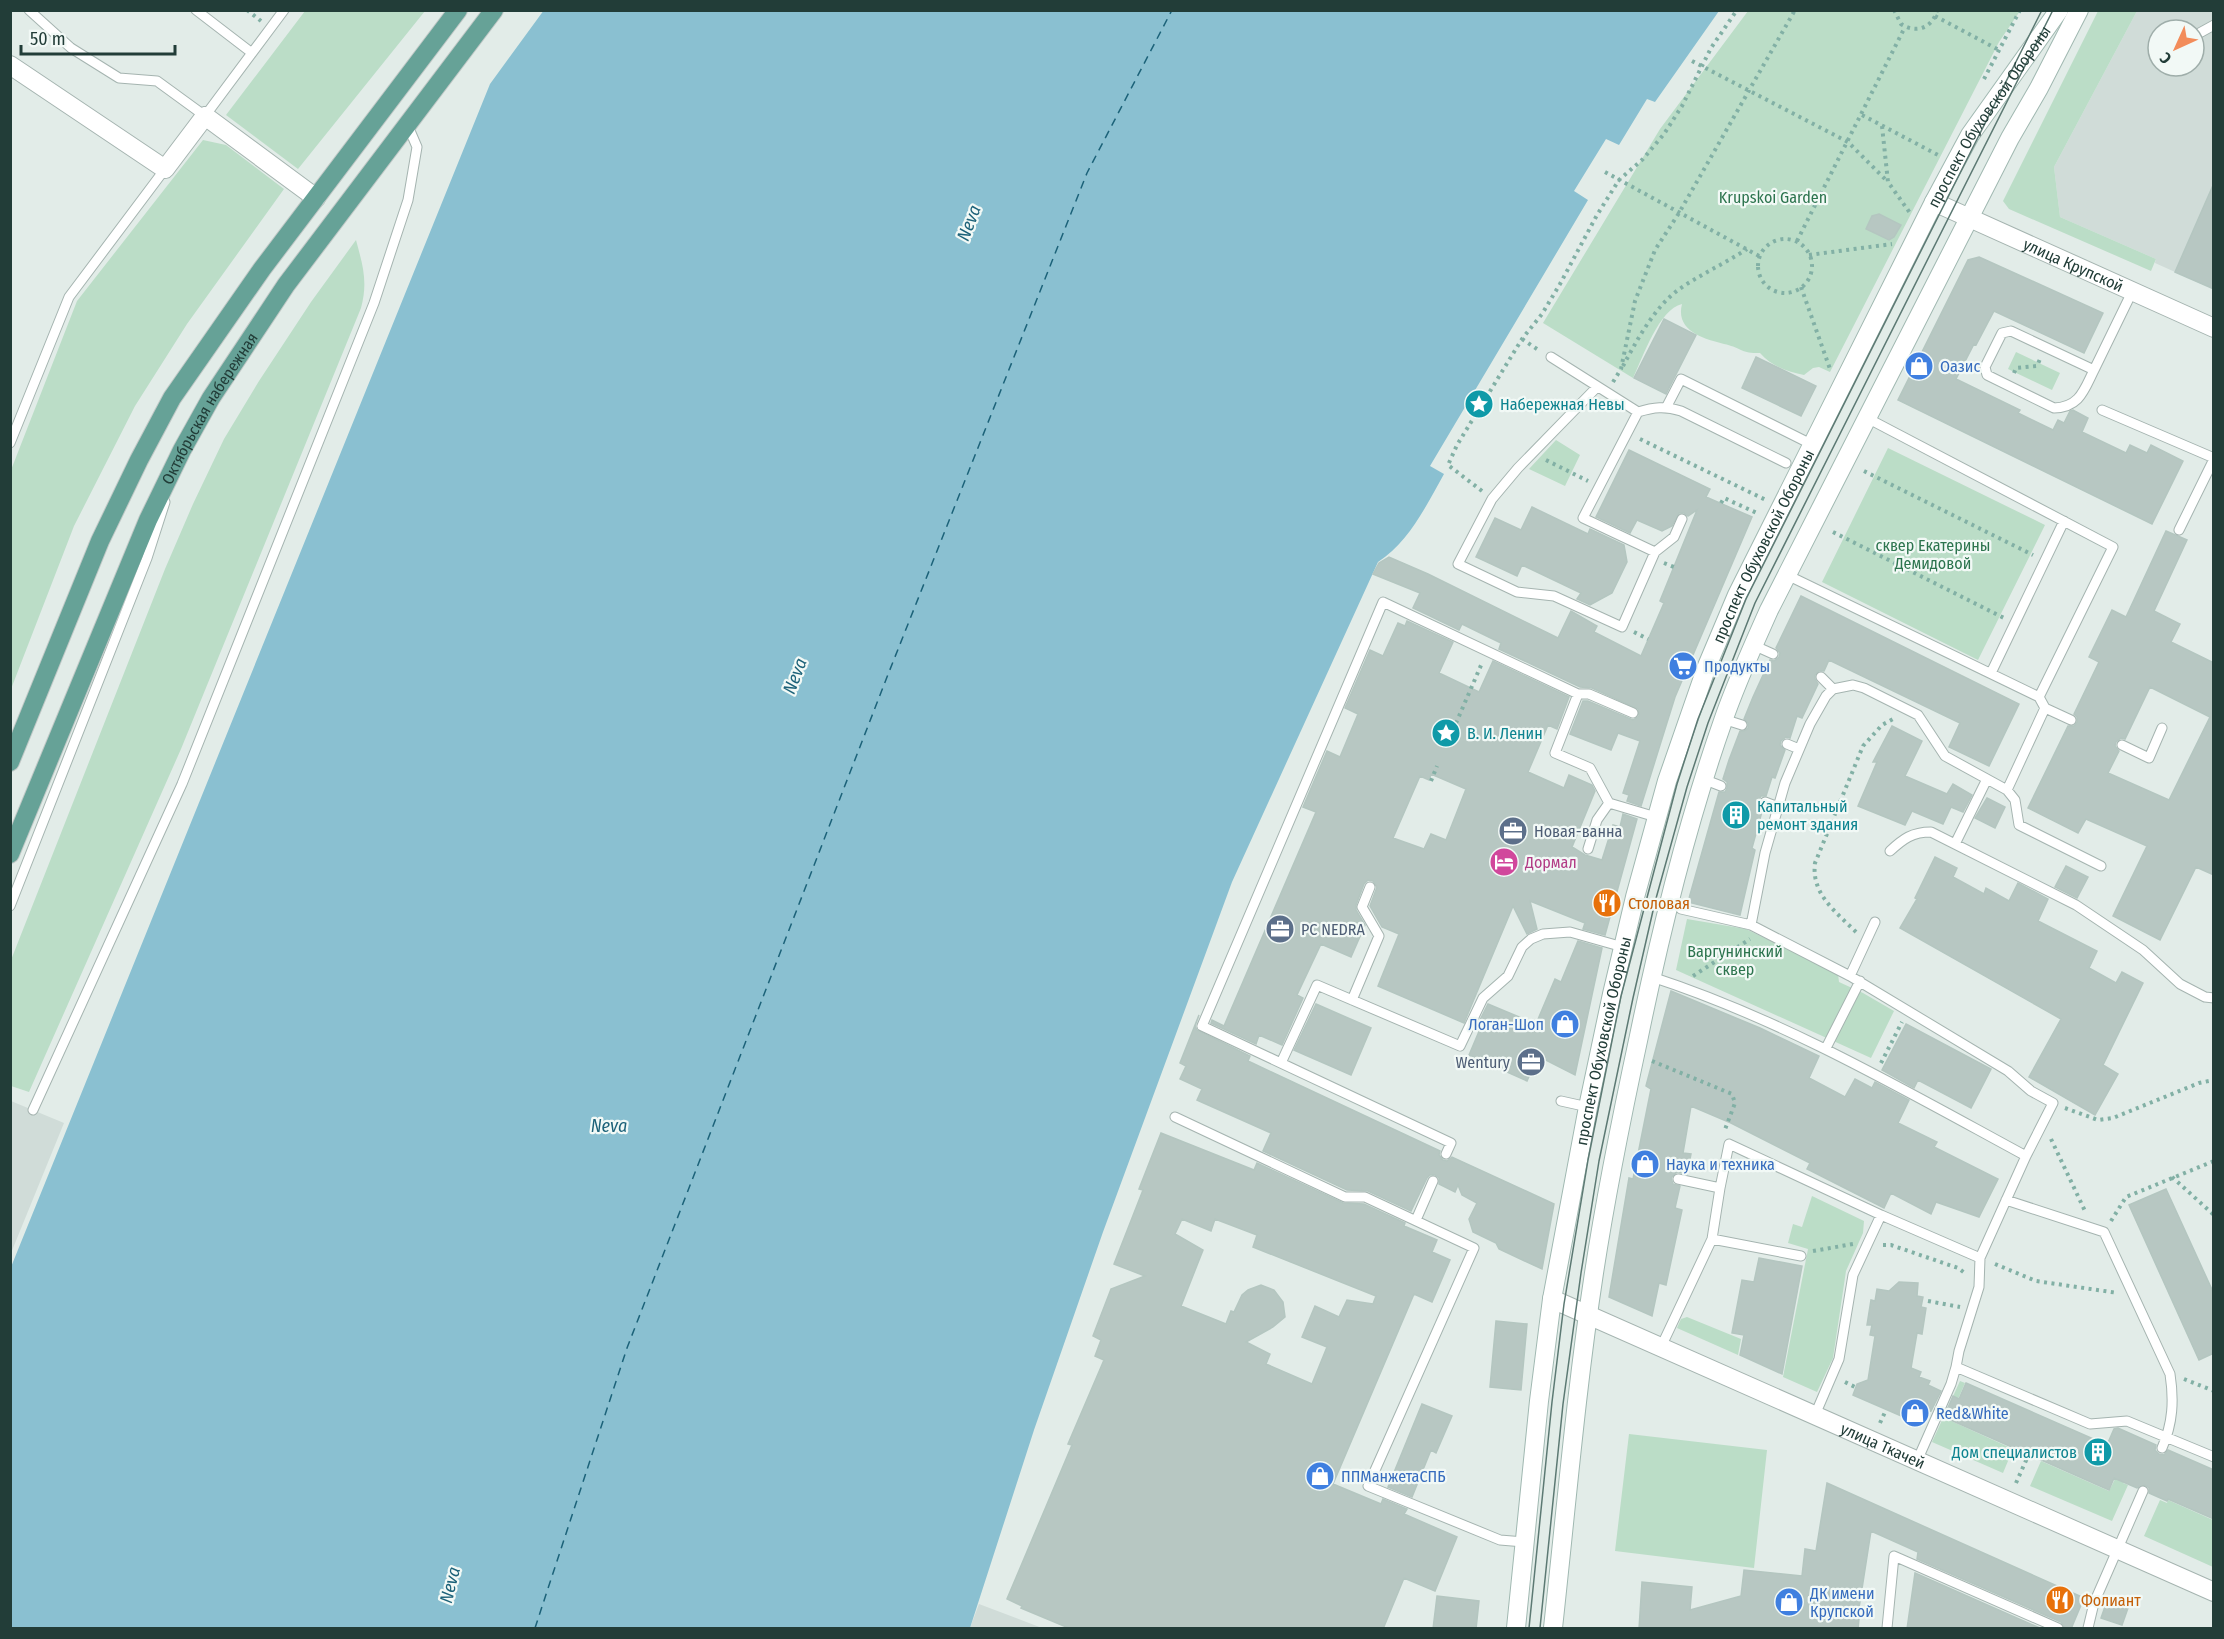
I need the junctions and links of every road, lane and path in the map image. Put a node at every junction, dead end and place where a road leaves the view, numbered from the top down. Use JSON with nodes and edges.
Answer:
{"nodes":[{"id":1,"x":29,"y":10,"type":"edge"},
{"id":2,"x":196,"y":10,"type":"edge"},
{"id":3,"x":284,"y":10,"type":"edge"},
{"id":4,"x":458,"y":10,"type":"edge"},
{"id":5,"x":494,"y":10,"type":"edge"},
{"id":6,"x":1737,"y":10,"type":"edge"},
{"id":7,"x":1795,"y":10,"type":"edge"},
{"id":8,"x":1894,"y":10,"type":"edge"},
{"id":9,"x":2020,"y":10,"type":"edge"},
{"id":10,"x":2059,"y":10,"type":"edge"},
{"id":11,"x":2079,"y":10,"type":"edge"},
{"id":12,"x":1936,"y":13,"type":"edge"},
{"id":13,"x":1905,"y":27,"type":"junction"},
{"id":14,"x":252,"y":53,"type":"junction"},
{"id":15,"x":1692,"y":62,"type":"dead end"},
{"id":16,"x":10,"y":64,"type":"edge"},
{"id":17,"x":1702,"y":66,"type":"junction"},
{"id":18,"x":1750,"y":91,"type":"junction"},
{"id":19,"x":1862,"y":115,"type":"junction"},
{"id":20,"x":205,"y":116,"type":"junction"},
{"id":21,"x":408,"y":126,"type":"junction"},
{"id":22,"x":1881,"y":126,"type":"junction"},
{"id":23,"x":1848,"y":142,"type":"junction"},
{"id":24,"x":1944,"y":158,"type":"dead end"},
{"id":25,"x":165,"y":169,"type":"junction"},
{"id":26,"x":1605,"y":172,"type":"dead end"},
{"id":27,"x":1619,"y":180,"type":"junction"},
{"id":28,"x":1888,"y":182,"type":"junction"},
{"id":29,"x":316,"y":198,"type":"junction"},
{"id":30,"x":1934,"y":202,"type":"junction"},
{"id":31,"x":1679,"y":213,"type":"junction"},
{"id":32,"x":1914,"y":218,"type":"dead end"},
{"id":33,"x":1969,"y":219,"type":"junction"},
{"id":34,"x":1797,"y":241,"type":"junction"},
{"id":35,"x":1902,"y":242,"type":"dead end"},
{"id":36,"x":1747,"y":249,"type":"junction"},
{"id":37,"x":1809,"y":255,"type":"junction"},
{"id":38,"x":1759,"y":256,"type":"junction"},
{"id":39,"x":1801,"y":287,"type":"junction"},
{"id":40,"x":2132,"y":292,"type":"junction"},
{"id":41,"x":2214,"y":328,"type":"edge"},
{"id":42,"x":1522,"y":339,"type":"junction"},
{"id":43,"x":2046,"y":348,"type":"junction"},
{"id":44,"x":1551,"y":357,"type":"joint"},
{"id":45,"x":1621,"y":369,"type":"junction"},
{"id":46,"x":2094,"y":370,"type":"junction"},
{"id":47,"x":1833,"y":378,"type":"dead end"},
{"id":48,"x":2008,"y":386,"type":"junction"},
{"id":49,"x":1597,"y":387,"type":"junction"},
{"id":50,"x":1606,"y":393,"type":"junction"},
{"id":51,"x":1667,"y":406,"type":"junction"},
{"id":52,"x":2102,"y":410,"type":"dead end"},
{"id":53,"x":1638,"y":412,"type":"junction"},
{"id":54,"x":1867,"y":418,"type":"junction"},
{"id":55,"x":1627,"y":433,"type":"junction"},
{"id":56,"x":10,"y":443,"type":"edge"},
{"id":57,"x":1813,"y":445,"type":"junction"},
{"id":58,"x":182,"y":450,"type":"junction"},
{"id":59,"x":1532,"y":453,"type":"junction"},
{"id":60,"x":2214,"y":458,"type":"edge"},
{"id":61,"x":1786,"y":463,"type":"dead end"},
{"id":62,"x":1864,"y":471,"type":"dead end"},
{"id":63,"x":1599,"y":487,"type":"junction"},
{"id":64,"x":1492,"y":499,"type":"junction"},
{"id":65,"x":1767,"y":500,"type":"dead end"},
{"id":66,"x":1721,"y":503,"type":"dead end"},
{"id":67,"x":1759,"y":514,"type":"dead end"},
{"id":68,"x":1683,"y":519,"type":"dead end"},
{"id":69,"x":2064,"y":521,"type":"junction"},
{"id":70,"x":2179,"y":530,"type":"dead end"},
{"id":71,"x":1833,"y":532,"type":"dead end"},
{"id":72,"x":1655,"y":552,"type":"junction"},
{"id":73,"x":2045,"y":561,"type":"junction"},
{"id":74,"x":1787,"y":575,"type":"junction"},
{"id":75,"x":2015,"y":624,"type":"junction"},
{"id":76,"x":1753,"y":645,"type":"junction"},
{"id":77,"x":1488,"y":651,"type":"junction"},
{"id":78,"x":1773,"y":654,"type":"dead end"},
{"id":79,"x":1991,"y":674,"type":"junction"},
{"id":80,"x":1821,"y":677,"type":"dead end"},
{"id":81,"x":1833,"y":689,"type":"junction"},
{"id":82,"x":1578,"y":694,"type":"junction"},
{"id":83,"x":2039,"y":697,"type":"junction"},
{"id":84,"x":2044,"y":708,"type":"junction"},
{"id":85,"x":1633,"y":713,"type":"dead end"},
{"id":86,"x":1898,"y":716,"type":"dead end"},
{"id":87,"x":1724,"y":719,"type":"junction"},
{"id":88,"x":2071,"y":720,"type":"dead end"},
{"id":89,"x":1742,"y":725,"type":"dead end"},
{"id":90,"x":2162,"y":728,"type":"dead end"},
{"id":91,"x":1450,"y":737,"type":"dead end"},
{"id":92,"x":1787,"y":744,"type":"dead end"},
{"id":93,"x":2122,"y":745,"type":"dead end"},
{"id":94,"x":1799,"y":749,"type":"junction"},
{"id":95,"x":10,"y":762,"type":"edge"},
{"id":96,"x":1437,"y":766,"type":"dead end"},
{"id":97,"x":1703,"y":779,"type":"junction"},
{"id":98,"x":1987,"y":779,"type":"junction"},
{"id":99,"x":1431,"y":781,"type":"dead end"},
{"id":100,"x":1721,"y":786,"type":"dead end"},
{"id":101,"x":2007,"y":790,"type":"junction"},
{"id":102,"x":1765,"y":802,"type":"dead end"},
{"id":103,"x":1609,"y":803,"type":"junction"},
{"id":104,"x":1778,"y":807,"type":"junction"},
{"id":105,"x":1656,"y":817,"type":"junction"},
{"id":106,"x":1955,"y":844,"type":"junction"},
{"id":107,"x":1588,"y":849,"type":"dead end"},
{"id":108,"x":1890,"y":851,"type":"dead end"},
{"id":109,"x":10,"y":854,"type":"edge"},
{"id":110,"x":2101,"y":866,"type":"dead end"},
{"id":111,"x":1370,"y":887,"type":"dead end"},
{"id":112,"x":10,"y":906,"type":"edge"},
{"id":113,"x":1681,"y":909,"type":"dead end"},
{"id":114,"x":1875,"y":922,"type":"dead end"},
{"id":115,"x":1751,"y":925,"type":"junction"},
{"id":116,"x":1758,"y":933,"type":"dead end"},
{"id":117,"x":1857,"y":933,"type":"dead end"},
{"id":118,"x":1623,"y":947,"type":"junction"},
{"id":119,"x":1652,"y":976,"type":"junction"},
{"id":120,"x":1850,"y":976,"type":"junction"},
{"id":121,"x":1690,"y":978,"type":"dead end"},
{"id":122,"x":1860,"y":981,"type":"junction"},
{"id":123,"x":2214,"y":998,"type":"edge"},
{"id":124,"x":1352,"y":999,"type":"junction"},
{"id":125,"x":1908,"y":1010,"type":"junction"},
{"id":126,"x":1826,"y":1048,"type":"junction"},
{"id":127,"x":1644,"y":1058,"type":"dead end"},
{"id":128,"x":1281,"y":1063,"type":"junction"},
{"id":129,"x":1875,"y":1074,"type":"junction"},
{"id":130,"x":2214,"y":1080,"type":"edge"},
{"id":131,"x":1561,"y":1101,"type":"dead end"},
{"id":132,"x":2053,"y":1103,"type":"junction"},
{"id":133,"x":1588,"y":1107,"type":"junction"},
{"id":134,"x":33,"y":1110,"type":"dead end"},
{"id":135,"x":1175,"y":1117,"type":"dead end"},
{"id":136,"x":2051,"y":1138,"type":"dead end"},
{"id":137,"x":1729,"y":1144,"type":"junction"},
{"id":138,"x":1446,"y":1154,"type":"dead end"},
{"id":139,"x":2026,"y":1156,"type":"junction"},
{"id":140,"x":2214,"y":1161,"type":"edge"},
{"id":141,"x":2171,"y":1177,"type":"junction"},
{"id":142,"x":1678,"y":1179,"type":"dead end"},
{"id":143,"x":1433,"y":1181,"type":"dead end"},
{"id":144,"x":1720,"y":1188,"type":"junction"},
{"id":145,"x":2006,"y":1200,"type":"junction"},
{"id":146,"x":2086,"y":1211,"type":"dead end"},
{"id":147,"x":1881,"y":1215,"type":"junction"},
{"id":148,"x":2214,"y":1215,"type":"edge"},
{"id":149,"x":1416,"y":1220,"type":"junction"},
{"id":150,"x":2104,"y":1232,"type":"junction"},
{"id":151,"x":1712,"y":1239,"type":"junction"},
{"id":152,"x":1845,"y":1245,"type":"dead end"},
{"id":153,"x":1878,"y":1248,"type":"dead end"},
{"id":154,"x":1805,"y":1254,"type":"joint"},
{"id":155,"x":1980,"y":1258,"type":"junction"},
{"id":156,"x":1969,"y":1279,"type":"dead end"},
{"id":157,"x":2133,"y":1295,"type":"junction"},
{"id":158,"x":1552,"y":1299,"type":"junction"},
{"id":159,"x":1928,"y":1301,"type":"dead end"},
{"id":160,"x":1964,"y":1307,"type":"dead end"},
{"id":161,"x":1588,"y":1315,"type":"junction"},
{"id":162,"x":1661,"y":1347,"type":"junction"},
{"id":163,"x":1956,"y":1367,"type":"junction"},
{"id":164,"x":1846,"y":1372,"type":"dead end"},
{"id":165,"x":2174,"y":1375,"type":"dead end"},
{"id":166,"x":1842,"y":1381,"type":"dead end"},
{"id":167,"x":1848,"y":1384,"type":"dead end"},
{"id":168,"x":1855,"y":1387,"type":"dead end"},
{"id":169,"x":2214,"y":1391,"type":"edge"},
{"id":170,"x":1886,"y":1410,"type":"dead end"},
{"id":171,"x":1815,"y":1415,"type":"junction"},
{"id":172,"x":1880,"y":1423,"type":"dead end"},
{"id":173,"x":2167,"y":1437,"type":"junction"},
{"id":174,"x":2162,"y":1448,"type":"dead end"},
{"id":175,"x":2028,"y":1456,"type":"dead end"},
{"id":176,"x":2214,"y":1457,"type":"edge"},
{"id":177,"x":1917,"y":1461,"type":"junction"},
{"id":178,"x":2016,"y":1483,"type":"dead end"},
{"id":179,"x":2143,"y":1491,"type":"dead end"},
{"id":180,"x":1524,"y":1542,"type":"junction"},
{"id":181,"x":2117,"y":1549,"type":"junction"},
{"id":182,"x":2214,"y":1592,"type":"edge"},
{"id":183,"x":1516,"y":1629,"type":"edge"},
{"id":184,"x":1553,"y":1629,"type":"edge"},
{"id":185,"x":1887,"y":1629,"type":"edge"},
{"id":186,"x":2058,"y":1629,"type":"edge"},
{"id":187,"x":2088,"y":1629,"type":"edge"}],
"edges":[{"from":1,"to":20,"type":"lane"},
{"from":2,"to":14,"type":"lane"},
{"from":3,"to":14,"type":"lane"},
{"from":4,"to":29,"type":"main road","name":"Октябрьская набережная"},
{"from":5,"to":21,"type":"main road","name":"Октябрьская набережная"},
{"from":6,"to":17,"type":"path"},
{"from":7,"to":18,"type":"path"},
{"from":8,"to":13,"type":"path"},
{"from":9,"to":12,"type":"path"},
{"from":10,"to":30,"type":"main road","name":"проспект Обуховской Обороны"},
{"from":11,"to":33,"type":"main road","name":"проспект Обуховской Обороны"},
{"from":12,"to":13,"type":"path"},
{"from":13,"to":19,"type":"path"},
{"from":14,"to":20,"type":"lane"},
{"from":15,"to":17,"type":"path"},
{"from":16,"to":25,"type":"main road"},
{"from":17,"to":18,"type":"path"},
{"from":17,"to":27,"type":"path"},
{"from":18,"to":23,"type":"path"},
{"from":18,"to":31,"type":"path"},
{"from":19,"to":22,"type":"path"},
{"from":19,"to":23,"type":"path"},
{"from":20,"to":25,"type":"main road"},
{"from":20,"to":29,"type":"main road"},
{"from":21,"to":58,"type":"main road","name":"Октябрьская набережная"},
{"from":21,"to":134,"type":"lane"},
{"from":22,"to":24,"type":"path"},
{"from":22,"to":28,"type":"path"},
{"from":23,"to":28,"type":"path"},
{"from":23,"to":34,"type":"path"},
{"from":25,"to":56,"type":"lane"},
{"from":26,"to":27,"type":"path"},
{"from":27,"to":31,"type":"path"},
{"from":27,"to":42,"type":"path"},
{"from":28,"to":32,"type":"path"},
{"from":29,"to":95,"type":"main road","name":"Октябрьская набережная"},
{"from":30,"to":33,"type":"main road","name":"улица Крупской"},
{"from":30,"to":57,"type":"main road","name":"проспект Обуховской Обороны"},
{"from":31,"to":36,"type":"path"},
{"from":31,"to":45,"type":"path"},
{"from":33,"to":40,"type":"main road","name":"улица Крупской"},
{"from":33,"to":54,"type":"main road","name":"проспект Обуховской Обороны"},
{"from":34,"to":37,"type":"path"},
{"from":34,"to":38,"type":"path"},
{"from":35,"to":37,"type":"path"},
{"from":36,"to":38,"type":"path"},
{"from":36,"to":45,"type":"path"},
{"from":37,"to":39,"type":"path"},
{"from":38,"to":39,"type":"path"},
{"from":39,"to":47,"type":"path"},
{"from":40,"to":41,"type":"main road","name":"улица Крупской"},
{"from":40,"to":46,"type":"lane"},
{"from":42,"to":44,"type":"path"},
{"from":42,"to":64,"type":"path"},
{"from":43,"to":46,"type":"lane"},
{"from":43,"to":48,"type":"path"},
{"from":43,"to":48,"type":"lane"},
{"from":44,"to":49,"type":"lane"},
{"from":45,"to":50,"type":"path"},
{"from":46,"to":48,"type":"lane"},
{"from":49,"to":50,"type":"lane"},
{"from":49,"to":59,"type":"lane"},
{"from":50,"to":53,"type":"lane"},
{"from":51,"to":53,"type":"lane"},
{"from":51,"to":57,"type":"lane"},
{"from":51,"to":61,"type":"lane"},
{"from":52,"to":60,"type":"lane"},
{"from":53,"to":55,"type":"lane"},
{"from":54,"to":69,"type":"lane"},
{"from":54,"to":74,"type":"main road","name":"проспект Обуховской Обороны"},
{"from":55,"to":63,"type":"lane"},
{"from":55,"to":65,"type":"path"},
{"from":57,"to":105,"type":"main road","name":"проспект Обуховской Обороны"},
{"from":58,"to":109,"type":"main road","name":"Октябрьская набережная"},
{"from":58,"to":112,"type":"lane"},
{"from":59,"to":63,"type":"path"},
{"from":59,"to":64,"type":"lane"},
{"from":60,"to":70,"type":"lane"},
{"from":62,"to":73,"type":"path"},
{"from":63,"to":72,"type":"lane"},
{"from":64,"to":72,"type":"lane"},
{"from":66,"to":67,"type":"path"},
{"from":68,"to":72,"type":"lane"},
{"from":69,"to":73,"type":"lane"},
{"from":69,"to":83,"type":"lane"},
{"from":71,"to":75,"type":"path"},
{"from":73,"to":75,"type":"lane"},
{"from":74,"to":76,"type":"main road","name":"проспект Обуховской Обороны"},
{"from":74,"to":79,"type":"lane"},
{"from":75,"to":79,"type":"lane"},
{"from":76,"to":78,"type":"lane"},
{"from":76,"to":87,"type":"main road","name":"проспект Обуховской Обороны"},
{"from":77,"to":82,"type":"lane"},
{"from":77,"to":91,"type":"path"},
{"from":77,"to":128,"type":"lane"},
{"from":79,"to":83,"type":"lane"},
{"from":80,"to":81,"type":"lane"},
{"from":81,"to":94,"type":"lane"},
{"from":81,"to":98,"type":"lane"},
{"from":82,"to":85,"type":"lane"},
{"from":82,"to":103,"type":"lane"},
{"from":83,"to":84,"type":"lane"},
{"from":84,"to":88,"type":"lane"},
{"from":84,"to":101,"type":"lane"},
{"from":86,"to":117,"type":"path"},
{"from":87,"to":89,"type":"lane"},
{"from":87,"to":97,"type":"main road","name":"проспект Обуховской Обороны"},
{"from":90,"to":93,"type":"lane"},
{"from":92,"to":94,"type":"lane"},
{"from":94,"to":104,"type":"lane"},
{"from":96,"to":99,"type":"path"},
{"from":97,"to":100,"type":"lane"},
{"from":97,"to":119,"type":"main road","name":"проспект Обуховской Обороны"},
{"from":98,"to":101,"type":"lane"},
{"from":98,"to":106,"type":"lane"},
{"from":101,"to":110,"type":"lane"},
{"from":102,"to":104,"type":"lane"},
{"from":103,"to":105,"type":"lane"},
{"from":103,"to":107,"type":"lane"},
{"from":104,"to":115,"type":"lane"},
{"from":105,"to":118,"type":"main road","name":"проспект Обуховской Обороны"},
{"from":106,"to":108,"type":"lane"},
{"from":106,"to":123,"type":"lane"},
{"from":111,"to":124,"type":"lane"},
{"from":113,"to":115,"type":"lane"},
{"from":114,"to":120,"type":"lane"},
{"from":115,"to":120,"type":"lane"},
{"from":116,"to":121,"type":"path"},
{"from":118,"to":124,"type":"lane"},
{"from":118,"to":133,"type":"main road","name":"проспект Обуховской Обороны"},
{"from":119,"to":126,"type":"lane"},
{"from":119,"to":161,"type":"main road","name":"проспект Обуховской Обороны"},
{"from":120,"to":122,"type":"lane"},
{"from":122,"to":125,"type":"lane"},
{"from":122,"to":126,"type":"lane"},
{"from":124,"to":128,"type":"lane"},
{"from":125,"to":129,"type":"path"},
{"from":125,"to":132,"type":"lane"},
{"from":126,"to":129,"type":"lane"},
{"from":127,"to":137,"type":"path"},
{"from":128,"to":138,"type":"lane"},
{"from":129,"to":139,"type":"lane"},
{"from":130,"to":132,"type":"path"},
{"from":131,"to":133,"type":"lane"},
{"from":132,"to":139,"type":"lane"},
{"from":133,"to":158,"type":"main road","name":"проспект Обуховской Обороны"},
{"from":135,"to":149,"type":"lane"},
{"from":136,"to":146,"type":"path"},
{"from":137,"to":144,"type":"lane"},
{"from":137,"to":147,"type":"lane"},
{"from":139,"to":145,"type":"lane"},
{"from":140,"to":141,"type":"path"},
{"from":141,"to":148,"type":"path"},
{"from":141,"to":150,"type":"path"},
{"from":142,"to":144,"type":"lane"},
{"from":143,"to":149,"type":"lane"},
{"from":144,"to":151,"type":"lane"},
{"from":145,"to":150,"type":"lane"},
{"from":145,"to":155,"type":"lane"},
{"from":147,"to":155,"type":"lane"},
{"from":147,"to":171,"type":"lane"},
{"from":149,"to":180,"type":"lane"},
{"from":150,"to":157,"type":"lane"},
{"from":151,"to":154,"type":"lane"},
{"from":151,"to":162,"type":"lane"},
{"from":152,"to":154,"type":"path"},
{"from":153,"to":156,"type":"path"},
{"from":155,"to":157,"type":"path"},
{"from":155,"to":163,"type":"lane"},
{"from":157,"to":173,"type":"lane"},
{"from":158,"to":161,"type":"main road","name":"улица Ткачей"},
{"from":158,"to":180,"type":"main road","name":"проспект Обуховской Обороны"},
{"from":159,"to":160,"type":"path"},
{"from":161,"to":162,"type":"main road","name":"улица Ткачей"},
{"from":161,"to":184,"type":"main road","name":"проспект Обуховской Обороны"},
{"from":162,"to":171,"type":"main road","name":"улица Ткачей"},
{"from":163,"to":173,"type":"lane"},
{"from":163,"to":177,"type":"lane"},
{"from":164,"to":166,"type":"path"},
{"from":165,"to":169,"type":"path"},
{"from":167,"to":168,"type":"path"},
{"from":170,"to":172,"type":"path"},
{"from":171,"to":177,"type":"main road","name":"улица Ткачей"},
{"from":173,"to":174,"type":"lane"},
{"from":173,"to":176,"type":"lane"},
{"from":175,"to":178,"type":"path"},
{"from":177,"to":181,"type":"main road","name":"улица Ткачей"},
{"from":179,"to":181,"type":"lane"},
{"from":180,"to":183,"type":"main road","name":"проспект Обуховской Обороны"},
{"from":181,"to":182,"type":"main road","name":"улица Ткачей"},
{"from":181,"to":187,"type":"lane"},
{"from":185,"to":186,"type":"lane"}]}
